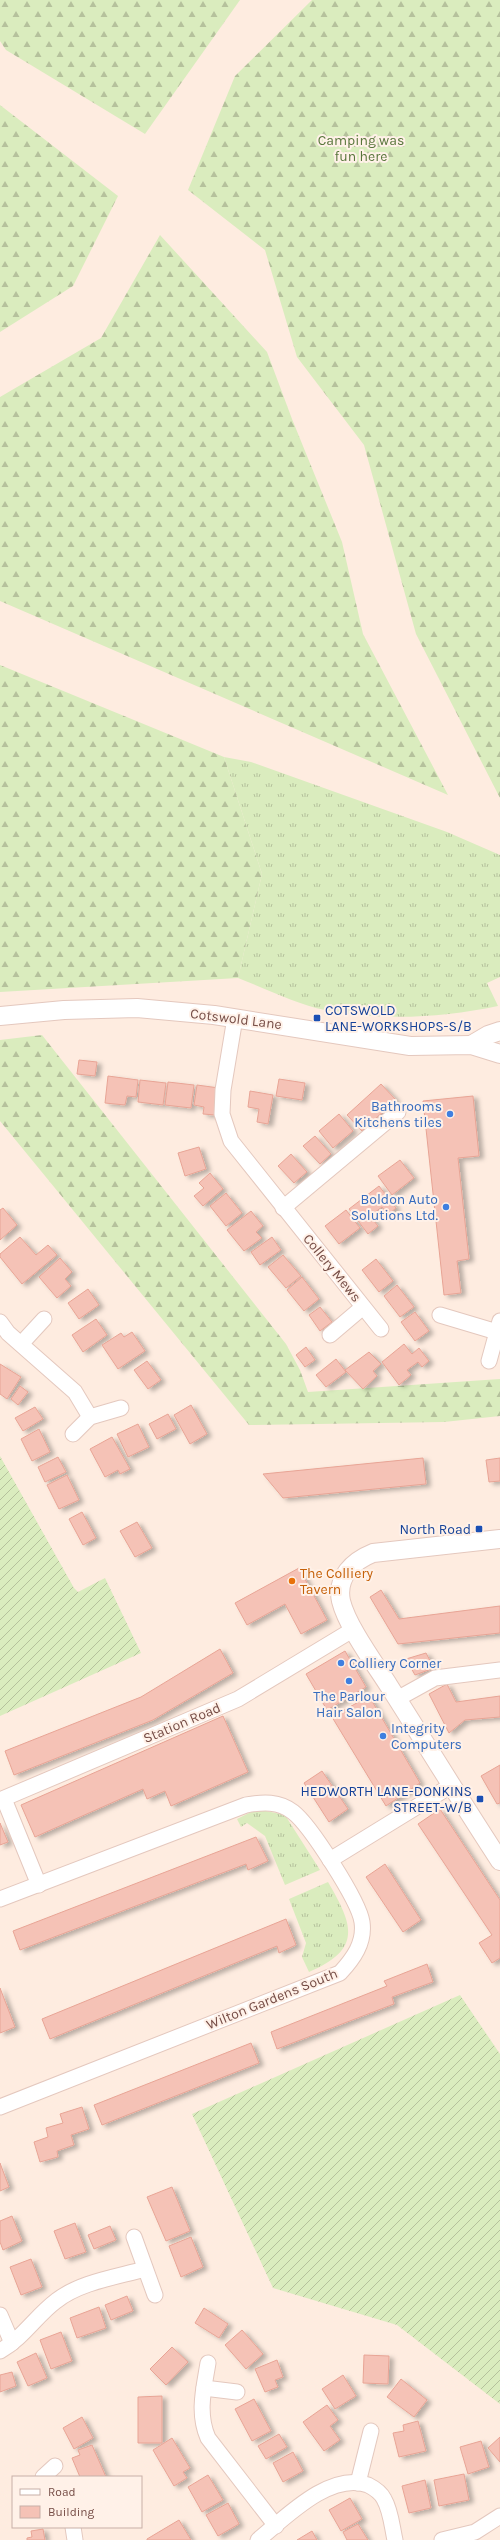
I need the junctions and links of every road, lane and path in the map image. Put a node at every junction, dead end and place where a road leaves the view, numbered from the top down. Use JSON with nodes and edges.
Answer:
{"nodes":[{"id":1,"x":0,"y":1016,"type":"edge"},
{"id":2,"x":235,"y":1018,"type":"junction"},
{"id":3,"x":500,"y":1032,"type":"edge"},
{"id":4,"x":470,"y":1045,"type":"junction"},
{"id":5,"x":500,"y":1054,"type":"edge"},
{"id":6,"x":398,"y":1112,"type":"dead end"},
{"id":7,"x":283,"y":1208,"type":"junction"},
{"id":8,"x":363,"y":1307,"type":"junction"},
{"id":9,"x":440,"y":1315,"type":"dead end"},
{"id":10,"x":44,"y":1319,"type":"dead end"},
{"id":11,"x":0,"y":1322,"type":"edge"},
{"id":12,"x":498,"y":1326,"type":"edge"},
{"id":13,"x":381,"y":1329,"type":"dead end"},
{"id":14,"x":330,"y":1335,"type":"dead end"},
{"id":15,"x":21,"y":1344,"type":"junction"},
{"id":16,"x":489,"y":1361,"type":"dead end"},
{"id":17,"x":121,"y":1408,"type":"dead end"},
{"id":18,"x":90,"y":1417,"type":"junction"},
{"id":19,"x":73,"y":1434,"type":"dead end"},
{"id":20,"x":500,"y":1539,"type":"edge"},
{"id":21,"x":354,"y":1629,"type":"junction"},
{"id":22,"x":500,"y":1670,"type":"edge"},
{"id":23,"x":397,"y":1698,"type":"junction"},
{"id":24,"x":452,"y":1786,"type":"junction"},
{"id":25,"x":2,"y":1800,"type":"edge"},
{"id":26,"x":330,"y":1860,"type":"junction"},
{"id":27,"x":500,"y":1861,"type":"edge"},
{"id":28,"x":39,"y":1884,"type":"junction"},
{"id":29,"x":0,"y":1899,"type":"edge"},
{"id":30,"x":0,"y":2107,"type":"edge"},
{"id":31,"x":134,"y":2236,"type":"dead end"},
{"id":32,"x":145,"y":2269,"type":"junction"},
{"id":33,"x":155,"y":2295,"type":"dead end"},
{"id":34,"x":0,"y":2315,"type":"edge"},
{"id":35,"x":6,"y":2347,"type":"edge"},
{"id":36,"x":208,"y":2363,"type":"dead end"},
{"id":37,"x":204,"y":2388,"type":"junction"},
{"id":38,"x":237,"y":2392,"type":"dead end"},
{"id":39,"x":371,"y":2431,"type":"dead end"},
{"id":40,"x":358,"y":2483,"type":"junction"},
{"id":41,"x":500,"y":2516,"type":"edge"},
{"id":42,"x":276,"y":2526,"type":"junction"},
{"id":43,"x":73,"y":2528,"type":"edge"},
{"id":44,"x":75,"y":2540,"type":"edge"},
{"id":45,"x":258,"y":2540,"type":"edge"},
{"id":46,"x":395,"y":2540,"type":"edge"},
{"id":47,"x":442,"y":2540,"type":"edge"}],
"edges":[{"from":1,"to":2,"type":"street","name":"Cotswold Lane"},
{"from":2,"to":4,"type":"street","name":"Cotswold Lane"},
{"from":2,"to":7,"type":"street","name":"Collery Mews"},
{"from":3,"to":4,"type":"street","name":"Cotswold Lane"},
{"from":4,"to":5,"type":"street","name":"Cotswold Lane"},
{"from":6,"to":7,"type":"street"},
{"from":7,"to":8,"type":"street","name":"Collery Mews"},
{"from":8,"to":13,"type":"street","name":"Collery Mews"},
{"from":8,"to":14,"type":"street"},
{"from":9,"to":12,"type":"street"},
{"from":10,"to":15,"type":"street"},
{"from":11,"to":15,"type":"street"},
{"from":12,"to":16,"type":"street"},
{"from":15,"to":18,"type":"street"},
{"from":17,"to":18,"type":"street"},
{"from":18,"to":19,"type":"street"},
{"from":20,"to":21,"type":"street"},
{"from":21,"to":23,"type":"street"},
{"from":21,"to":25,"type":"street","name":"Station Road"},
{"from":22,"to":23,"type":"street"},
{"from":23,"to":24,"type":"street"},
{"from":24,"to":26,"type":"street"},
{"from":24,"to":27,"type":"street"},
{"from":25,"to":28,"type":"street"},
{"from":26,"to":28,"type":"street","name":"Wilton Gardens South"},
{"from":26,"to":30,"type":"street","name":"Wilton Gardens South"},
{"from":28,"to":29,"type":"street","name":"Wilton Gardens South"},
{"from":31,"to":32,"type":"street"},
{"from":32,"to":33,"type":"street"},
{"from":32,"to":35,"type":"street"},
{"from":34,"to":35,"type":"street"},
{"from":36,"to":37,"type":"street"},
{"from":37,"to":38,"type":"street"},
{"from":37,"to":42,"type":"street"},
{"from":39,"to":40,"type":"street"},
{"from":40,"to":42,"type":"street"},
{"from":40,"to":46,"type":"street"},
{"from":41,"to":47,"type":"street"},
{"from":42,"to":45,"type":"street"},
{"from":43,"to":44,"type":"street"}]}
